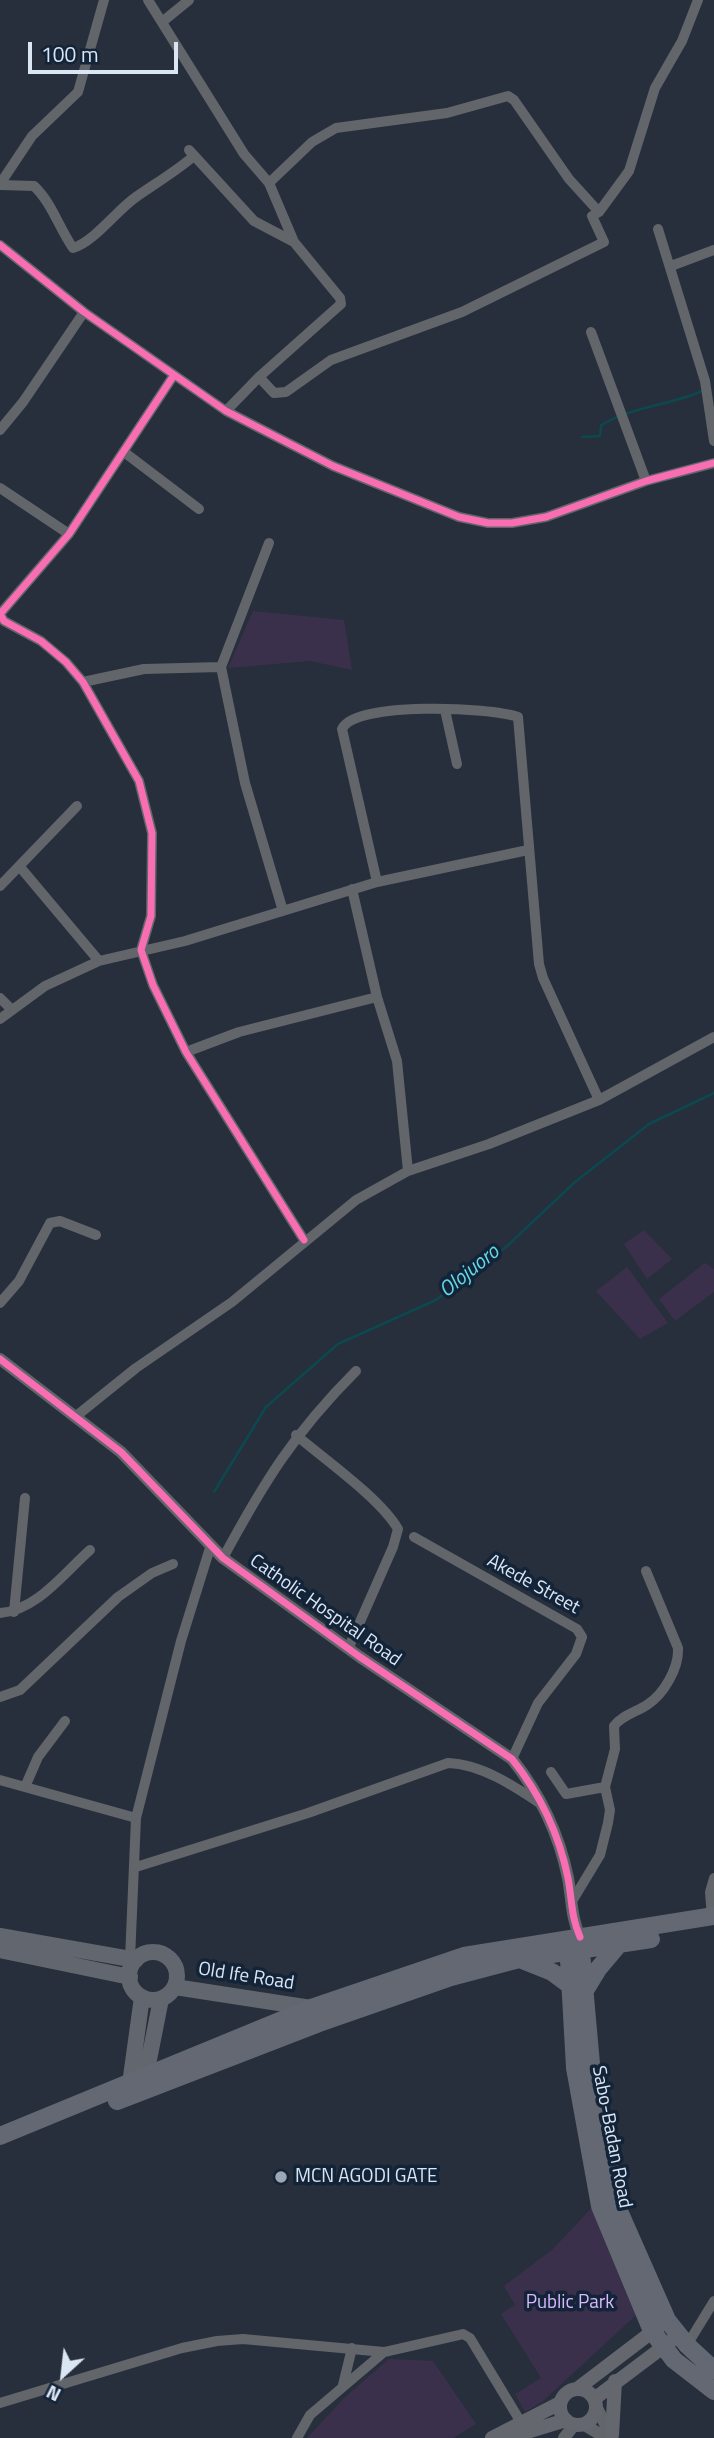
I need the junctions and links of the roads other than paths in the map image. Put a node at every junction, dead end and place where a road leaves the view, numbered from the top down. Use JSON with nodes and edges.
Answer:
{"nodes":[{"id":1,"x":104,"y":0,"type":"edge"},
{"id":2,"x":148,"y":0,"type":"edge"},
{"id":3,"x":189,"y":0,"type":"edge"},
{"id":4,"x":698,"y":0,"type":"edge"},
{"id":5,"x":162,"y":22,"type":"junction"},
{"id":6,"x":269,"y":183,"type":"junction"},
{"id":7,"x":0,"y":184,"type":"edge"},
{"id":8,"x":599,"y":212,"type":"junction"},
{"id":9,"x":658,"y":229,"type":"dead end"},
{"id":10,"x":293,"y":242,"type":"junction"},
{"id":11,"x":0,"y":245,"type":"edge"},
{"id":12,"x":714,"y":250,"type":"edge"},
{"id":13,"x":671,"y":266,"type":"junction"},
{"id":14,"x":84,"y":312,"type":"junction"},
{"id":15,"x":591,"y":332,"type":"dead end"},
{"id":16,"x":174,"y":375,"type":"junction"},
{"id":17,"x":259,"y":377,"type":"junction"},
{"id":18,"x":226,"y":411,"type":"junction"},
{"id":19,"x":0,"y":430,"type":"edge"},
{"id":20,"x":714,"y":441,"type":"edge"},
{"id":21,"x":124,"y":452,"type":"junction"},
{"id":22,"x":714,"y":463,"type":"edge"},
{"id":23,"x":646,"y":481,"type":"junction"},
{"id":24,"x":0,"y":488,"type":"edge"},
{"id":25,"x":199,"y":509,"type":"dead end"},
{"id":26,"x":69,"y":534,"type":"junction"},
{"id":27,"x":269,"y":543,"type":"dead end"},
{"id":28,"x":221,"y":667,"type":"junction"},
{"id":29,"x":83,"y":682,"type":"junction"},
{"id":30,"x":445,"y":710,"type":"junction"},
{"id":31,"x":457,"y":764,"type":"dead end"},
{"id":32,"x":77,"y":807,"type":"dead end"},
{"id":33,"x":528,"y":850,"type":"junction"},
{"id":34,"x":20,"y":867,"type":"junction"},
{"id":35,"x":377,"y":882,"type":"junction"},
{"id":36,"x":0,"y":886,"type":"edge"},
{"id":37,"x":352,"y":889,"type":"junction"},
{"id":38,"x":283,"y":911,"type":"junction"},
{"id":39,"x":141,"y":950,"type":"junction"},
{"id":40,"x":99,"y":961,"type":"junction"},
{"id":41,"x":377,"y":997,"type":"junction"},
{"id":42,"x":0,"y":998,"type":"edge"},
{"id":43,"x":12,"y":1010,"type":"junction"},
{"id":44,"x":0,"y":1019,"type":"edge"},
{"id":45,"x":714,"y":1037,"type":"edge"},
{"id":46,"x":186,"y":1052,"type":"junction"},
{"id":47,"x":599,"y":1100,"type":"junction"},
{"id":48,"x":408,"y":1171,"type":"junction"},
{"id":49,"x":96,"y":1235,"type":"dead end"},
{"id":50,"x":304,"y":1240,"type":"junction"},
{"id":51,"x":0,"y":1303,"type":"edge"},
{"id":52,"x":0,"y":1359,"type":"edge"},
{"id":53,"x":356,"y":1371,"type":"dead end"},
{"id":54,"x":75,"y":1417,"type":"junction"},
{"id":55,"x":296,"y":1436,"type":"junction"},
{"id":56,"x":25,"y":1498,"type":"dead end"},
{"id":57,"x":414,"y":1538,"type":"dead end"},
{"id":58,"x":210,"y":1548,"type":"junction"},
{"id":59,"x":90,"y":1550,"type":"dead end"},
{"id":60,"x":223,"y":1558,"type":"junction"},
{"id":61,"x":173,"y":1564,"type":"dead end"},
{"id":62,"x":646,"y":1571,"type":"dead end"},
{"id":63,"x":14,"y":1612,"type":"junction"},
{"id":64,"x":0,"y":1613,"type":"edge"},
{"id":65,"x":348,"y":1649,"type":"junction"},
{"id":66,"x":0,"y":1697,"type":"edge"},
{"id":67,"x":65,"y":1720,"type":"dead end"},
{"id":68,"x":512,"y":1759,"type":"junction"},
{"id":69,"x":551,"y":1772,"type":"dead end"},
{"id":70,"x":0,"y":1780,"type":"edge"},
{"id":71,"x":25,"y":1787,"type":"junction"},
{"id":72,"x":605,"y":1787,"type":"junction"},
{"id":73,"x":541,"y":1804,"type":"junction"},
{"id":74,"x":136,"y":1818,"type":"junction"},
{"id":75,"x":135,"y":1867,"type":"junction"},
{"id":76,"x":714,"y":1878,"type":"edge"},
{"id":77,"x":571,"y":1903,"type":"junction"},
{"id":78,"x":713,"y":1921,"type":"edge"},
{"id":79,"x":0,"y":1936,"type":"edge"},
{"id":80,"x":574,"y":1940,"type":"junction"},
{"id":81,"x":620,"y":1943,"type":"junction"},
{"id":82,"x":0,"y":1950,"type":"edge"},
{"id":83,"x":133,"y":1959,"type":"junction"},
{"id":84,"x":519,"y":1959,"type":"junction"},
{"id":85,"x":130,"y":1977,"type":"junction"},
{"id":86,"x":174,"y":1987,"type":"junction"},
{"id":87,"x":142,"y":1997,"type":"junction"},
{"id":88,"x":578,"y":1997,"type":"junction"},
{"id":89,"x":160,"y":1998,"type":"junction"},
{"id":90,"x":311,"y":2008,"type":"junction"},
{"id":91,"x":137,"y":2087,"type":"junction"},
{"id":92,"x":0,"y":2136,"type":"edge"},
{"id":93,"x":0,"y":2147,"type":"edge"},
{"id":94,"x":714,"y":2301,"type":"edge"},
{"id":95,"x":667,"y":2320,"type":"junction"},
{"id":96,"x":652,"y":2331,"type":"junction"},
{"id":97,"x":682,"y":2340,"type":"junction"},
{"id":98,"x":663,"y":2347,"type":"junction"},
{"id":99,"x":352,"y":2348,"type":"junction"},
{"id":100,"x":384,"y":2352,"type":"junction"},
{"id":101,"x":714,"y":2370,"type":"edge"},
{"id":102,"x":615,"y":2381,"type":"junction"},
{"id":103,"x":343,"y":2385,"type":"junction"},
{"id":104,"x":577,"y":2389,"type":"junction"},
{"id":105,"x":714,"y":2391,"type":"edge"},
{"id":106,"x":595,"y":2401,"type":"junction"},
{"id":107,"x":0,"y":2403,"type":"edge"},
{"id":108,"x":560,"y":2403,"type":"junction"},
{"id":109,"x":574,"y":2423,"type":"junction"},
{"id":110,"x":522,"y":2424,"type":"junction"},
{"id":111,"x":547,"y":2432,"type":"edge"},
{"id":112,"x":610,"y":2437,"type":"edge"},
{"id":113,"x":297,"y":2438,"type":"edge"},
{"id":114,"x":492,"y":2438,"type":"edge"},
{"id":115,"x":506,"y":2438,"type":"edge"},
{"id":116,"x":564,"y":2438,"type":"edge"}],
"edges":[{"from":1,"to":7,"type":"street"},
{"from":2,"to":5,"type":"street"},
{"from":3,"to":5,"type":"street"},
{"from":4,"to":8,"type":"street"},
{"from":5,"to":6,"type":"street"},
{"from":6,"to":8,"type":"street"},
{"from":6,"to":10,"type":"street"},
{"from":7,"to":10,"type":"street"},
{"from":8,"to":17,"type":"street"},
{"from":9,"to":13,"type":"street"},
{"from":10,"to":17,"type":"street"},
{"from":11,"to":14,"type":"street"},
{"from":12,"to":13,"type":"street"},
{"from":13,"to":20,"type":"street"},
{"from":14,"to":16,"type":"street"},
{"from":14,"to":19,"type":"street"},
{"from":15,"to":23,"type":"street"},
{"from":16,"to":18,"type":"street"},
{"from":16,"to":21,"type":"street"},
{"from":17,"to":18,"type":"street"},
{"from":18,"to":23,"type":"street"},
{"from":21,"to":25,"type":"street"},
{"from":21,"to":26,"type":"street"},
{"from":22,"to":23,"type":"street"},
{"from":24,"to":26,"type":"street"},
{"from":26,"to":29,"type":"street"},
{"from":27,"to":28,"type":"street"},
{"from":28,"to":29,"type":"street"},
{"from":28,"to":38,"type":"street"},
{"from":29,"to":39,"type":"street"},
{"from":30,"to":31,"type":"street"},
{"from":30,"to":33,"type":"street"},
{"from":30,"to":35,"type":"street"},
{"from":32,"to":34,"type":"street"},
{"from":33,"to":35,"type":"street"},
{"from":33,"to":47,"type":"street"},
{"from":34,"to":36,"type":"street"},
{"from":34,"to":40,"type":"street"},
{"from":35,"to":37,"type":"street"},
{"from":37,"to":38,"type":"street"},
{"from":37,"to":41,"type":"street"},
{"from":38,"to":39,"type":"street"},
{"from":39,"to":40,"type":"street"},
{"from":39,"to":46,"type":"street"},
{"from":40,"to":43,"type":"street"},
{"from":41,"to":46,"type":"street"},
{"from":41,"to":48,"type":"street"},
{"from":42,"to":43,"type":"street"},
{"from":43,"to":44,"type":"street"},
{"from":45,"to":47,"type":"street"},
{"from":46,"to":50,"type":"street"},
{"from":47,"to":48,"type":"street"},
{"from":48,"to":50,"type":"street"},
{"from":49,"to":51,"type":"street"},
{"from":50,"to":54,"type":"street"},
{"from":52,"to":54,"type":"street","name":"Catholic Hospital Road"},
{"from":53,"to":55,"type":"street"},
{"from":54,"to":58,"type":"street","name":"Catholic Hospital Road"},
{"from":55,"to":60,"type":"street"},
{"from":55,"to":65,"type":"street"},
{"from":56,"to":63,"type":"street"},
{"from":57,"to":68,"type":"street","name":"Akede Street"},
{"from":58,"to":60,"type":"street","name":"Catholic Hospital Road"},
{"from":58,"to":74,"type":"street"},
{"from":59,"to":63,"type":"street"},
{"from":60,"to":65,"type":"street","name":"Catholic Hospital Road"},
{"from":61,"to":66,"type":"street"},
{"from":62,"to":72,"type":"street"},
{"from":63,"to":64,"type":"street"},
{"from":65,"to":68,"type":"street","name":"Catholic Hospital Road"},
{"from":67,"to":71,"type":"street"},
{"from":68,"to":73,"type":"street","name":"Catholic Hospital Road"},
{"from":69,"to":72,"type":"street"},
{"from":70,"to":71,"type":"street"},
{"from":71,"to":74,"type":"street"},
{"from":72,"to":77,"type":"street"},
{"from":73,"to":75,"type":"street"},
{"from":73,"to":77,"type":"street","name":"Catholic Hospital Road"},
{"from":74,"to":75,"type":"street"},
{"from":75,"to":83,"type":"street"},
{"from":76,"to":78,"type":"street"},
{"from":77,"to":80,"type":"street","name":"Catholic Hospital Road"},
{"from":78,"to":80,"type":"highway"},
{"from":78,"to":81,"type":"highway"},
{"from":79,"to":83,"type":"main road","name":"Old Ife Road"},
{"from":80,"to":81,"type":"highway"},
{"from":80,"to":84,"type":"highway"},
{"from":80,"to":88,"type":"highway","name":"Sabo-Badan Road"},
{"from":80,"to":90,"type":"highway"},
{"from":81,"to":88,"type":"highway"},
{"from":82,"to":85,"type":"main road"},
{"from":83,"to":85,"type":"main road"},
{"from":83,"to":86,"type":"main road","name":"Old Ife Road"},
{"from":84,"to":88,"type":"highway"},
{"from":84,"to":91,"type":"highway"},
{"from":85,"to":87,"type":"main road"},
{"from":86,"to":89,"type":"main road","name":"Old Ife Road"},
{"from":86,"to":90,"type":"main road","name":"Old Ife Road"},
{"from":87,"to":89,"type":"main road"},
{"from":87,"to":91,"type":"main road"},
{"from":88,"to":95,"type":"highway","name":"Sabo-Badan Road"},
{"from":88,"to":96,"type":"highway","name":"Sabo-Badan Road"},
{"from":89,"to":91,"type":"main road"},
{"from":90,"to":91,"type":"highway"},
{"from":91,"to":92,"type":"highway"},
{"from":91,"to":93,"type":"highway"},
{"from":94,"to":97,"type":"street"},
{"from":95,"to":96,"type":"main road"},
{"from":95,"to":97,"type":"highway","name":"Sabo-Badan Road"},
{"from":96,"to":98,"type":"highway","name":"Sabo-Badan Road"},
{"from":96,"to":104,"type":"main road"},
{"from":97,"to":98,"type":"main road"},
{"from":97,"to":101,"type":"highway","name":"Sabo-Badan Road"},
{"from":98,"to":102,"type":"main road"},
{"from":98,"to":105,"type":"highway","name":"Sabo-Badan Road"},
{"from":99,"to":100,"type":"street"},
{"from":99,"to":103,"type":"street"},
{"from":99,"to":107,"type":"street"},
{"from":100,"to":103,"type":"street"},
{"from":100,"to":110,"type":"street"},
{"from":102,"to":106,"type":"main road"},
{"from":102,"to":112,"type":"main road"},
{"from":103,"to":113,"type":"street"},
{"from":104,"to":106,"type":"main road"},
{"from":104,"to":108,"type":"main road"},
{"from":106,"to":109,"type":"main road"},
{"from":106,"to":112,"type":"street"},
{"from":108,"to":109,"type":"main road"},
{"from":108,"to":110,"type":"main road"},
{"from":109,"to":111,"type":"main road"},
{"from":109,"to":112,"type":"street"},
{"from":109,"to":116,"type":"street"},
{"from":110,"to":114,"type":"main road"},
{"from":111,"to":115,"type":"main road"}]}
